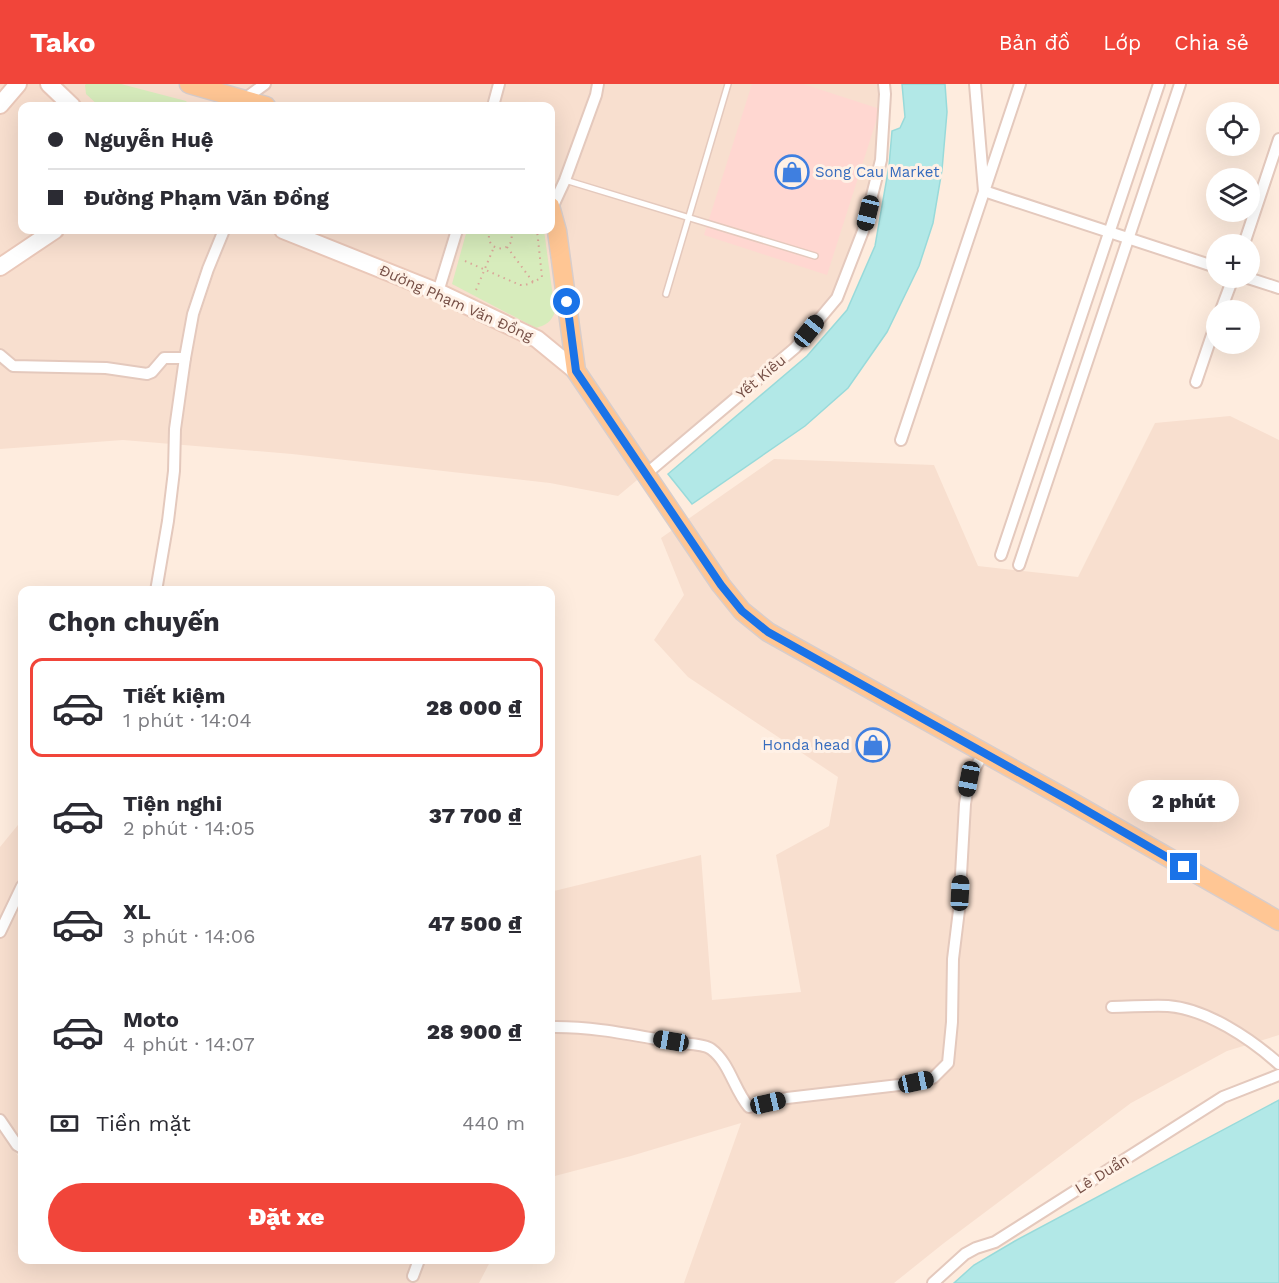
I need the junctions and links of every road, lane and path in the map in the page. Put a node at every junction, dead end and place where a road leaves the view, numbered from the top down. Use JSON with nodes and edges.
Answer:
{"nodes":[{"id":1,"x":18,"y":84,"type":"edge"},
{"id":2,"x":49,"y":84,"type":"edge"},
{"id":3,"x":189,"y":84,"type":"edge"},
{"id":4,"x":265,"y":84,"type":"edge"},
{"id":5,"x":499,"y":84,"type":"edge"},
{"id":6,"x":598,"y":84,"type":"edge"},
{"id":7,"x":728,"y":84,"type":"edge"},
{"id":8,"x":884,"y":84,"type":"edge"},
{"id":9,"x":975,"y":84,"type":"edge"},
{"id":10,"x":1020,"y":84,"type":"edge"},
{"id":11,"x":1159,"y":84,"type":"edge"},
{"id":12,"x":1180,"y":84,"type":"edge"},
{"id":13,"x":68,"y":102,"type":"edge"},
{"id":14,"x":235,"y":102,"type":"edge"},
{"id":15,"x":239,"y":102,"type":"edge"},
{"id":16,"x":494,"y":102,"type":"edge"},
{"id":17,"x":0,"y":105,"type":"edge"},
{"id":18,"x":1279,"y":139,"type":"edge"},
{"id":19,"x":565,"y":180,"type":"junction"},
{"id":20,"x":984,"y":191,"type":"junction"},
{"id":21,"x":555,"y":199,"type":"edge"},
{"id":22,"x":689,"y":218,"type":"junction"},
{"id":23,"x":555,"y":223,"type":"edge"},
{"id":24,"x":1109,"y":232,"type":"junction"},
{"id":25,"x":49,"y":234,"type":"edge"},
{"id":26,"x":222,"y":234,"type":"edge"},
{"id":27,"x":293,"y":234,"type":"edge"},
{"id":28,"x":456,"y":234,"type":"edge"},
{"id":29,"x":490,"y":234,"type":"edge"},
{"id":30,"x":511,"y":234,"type":"edge"},
{"id":31,"x":537,"y":234,"type":"edge"},
{"id":32,"x":1247,"y":234,"type":"edge"},
{"id":33,"x":1128,"y":238,"type":"junction"},
{"id":34,"x":494,"y":247,"type":"junction"},
{"id":35,"x":507,"y":247,"type":"junction"},
{"id":36,"x":815,"y":256,"type":"dead end"},
{"id":37,"x":465,"y":261,"type":"dead end"},
{"id":38,"x":1206,"y":264,"type":"edge"},
{"id":39,"x":0,"y":267,"type":"edge"},
{"id":40,"x":485,"y":270,"type":"junction"},
{"id":41,"x":533,"y":282,"type":"junction"},
{"id":42,"x":1260,"y":282,"type":"edge"},
{"id":43,"x":1279,"y":288,"type":"edge"},
{"id":44,"x":476,"y":290,"type":"dead end"},
{"id":45,"x":438,"y":292,"type":"junction"},
{"id":46,"x":666,"y":294,"type":"dead end"},
{"id":47,"x":1206,"y":352,"type":"edge"},
{"id":48,"x":0,"y":354,"type":"edge"},
{"id":49,"x":185,"y":358,"type":"junction"},
{"id":50,"x":576,"y":371,"type":"junction"},
{"id":51,"x":1196,"y":382,"type":"dead end"},
{"id":52,"x":901,"y":440,"type":"dead end"},
{"id":53,"x":646,"y":474,"type":"junction"},
{"id":54,"x":1001,"y":555,"type":"dead end"},
{"id":55,"x":1019,"y":565,"type":"dead end"},
{"id":56,"x":157,"y":586,"type":"edge"},
{"id":57,"x":984,"y":752,"type":"junction"},
{"id":58,"x":18,"y":894,"type":"edge"},
{"id":59,"x":1279,"y":921,"type":"edge"},
{"id":60,"x":0,"y":932,"type":"edge"},
{"id":61,"x":1112,"y":1007,"type":"dead end"},
{"id":62,"x":555,"y":1027,"type":"edge"},
{"id":63,"x":1279,"y":1064,"type":"edge"},
{"id":64,"x":1279,"y":1075,"type":"edge"},
{"id":65,"x":0,"y":1120,"type":"edge"},
{"id":66,"x":18,"y":1146,"type":"edge"},
{"id":67,"x":418,"y":1264,"type":"edge"},
{"id":68,"x":413,"y":1276,"type":"dead end"},
{"id":69,"x":933,"y":1283,"type":"edge"}],
"edges":[{"from":1,"to":17,"type":"street"},
{"from":2,"to":13,"type":"street"},
{"from":3,"to":14,"type":"main road"},
{"from":4,"to":15,"type":"street"},
{"from":5,"to":16,"type":"street"},
{"from":6,"to":19,"type":"street"},
{"from":7,"to":22,"type":"lane"},
{"from":8,"to":53,"type":"street","name":"Yết Kiêu"},
{"from":9,"to":20,"type":"street"},
{"from":10,"to":20,"type":"street"},
{"from":11,"to":24,"type":"street"},
{"from":12,"to":33,"type":"street"},
{"from":18,"to":32,"type":"street"},
{"from":19,"to":21,"type":"street"},
{"from":19,"to":22,"type":"lane"},
{"from":20,"to":24,"type":"street"},
{"from":20,"to":52,"type":"street"},
{"from":22,"to":36,"type":"lane"},
{"from":22,"to":46,"type":"lane"},
{"from":23,"to":50,"type":"main road"},
{"from":24,"to":33,"type":"street"},
{"from":24,"to":54,"type":"street"},
{"from":25,"to":39,"type":"street"},
{"from":26,"to":49,"type":"street"},
{"from":27,"to":45,"type":"street","name":"Đường Phạm Văn Đồng"},
{"from":28,"to":45,"type":"street"},
{"from":29,"to":34,"type":"path"},
{"from":30,"to":35,"type":"path"},
{"from":31,"to":41,"type":"path"},
{"from":33,"to":38,"type":"street"},
{"from":33,"to":55,"type":"street"},
{"from":34,"to":35,"type":"path"},
{"from":34,"to":40,"type":"path"},
{"from":35,"to":41,"type":"path"},
{"from":37,"to":40,"type":"path"},
{"from":40,"to":41,"type":"path"},
{"from":40,"to":44,"type":"path"},
{"from":42,"to":43,"type":"street"},
{"from":45,"to":50,"type":"street","name":"Đường Phạm Văn Đồng"},
{"from":47,"to":51,"type":"street"},
{"from":48,"to":49,"type":"street"},
{"from":49,"to":56,"type":"street"},
{"from":50,"to":53,"type":"main road","name":"Đường Phạm Văn Đồng"},
{"from":53,"to":57,"type":"main road","name":"Đường Phạm Văn Đồng"},
{"from":57,"to":59,"type":"main road","name":"Đường Phạm Văn Đồng"},
{"from":57,"to":62,"type":"street"},
{"from":58,"to":60,"type":"street"},
{"from":61,"to":63,"type":"street"},
{"from":64,"to":69,"type":"street","name":"Lê Duẩn"},
{"from":65,"to":66,"type":"street"},
{"from":67,"to":68,"type":"street"}]}
